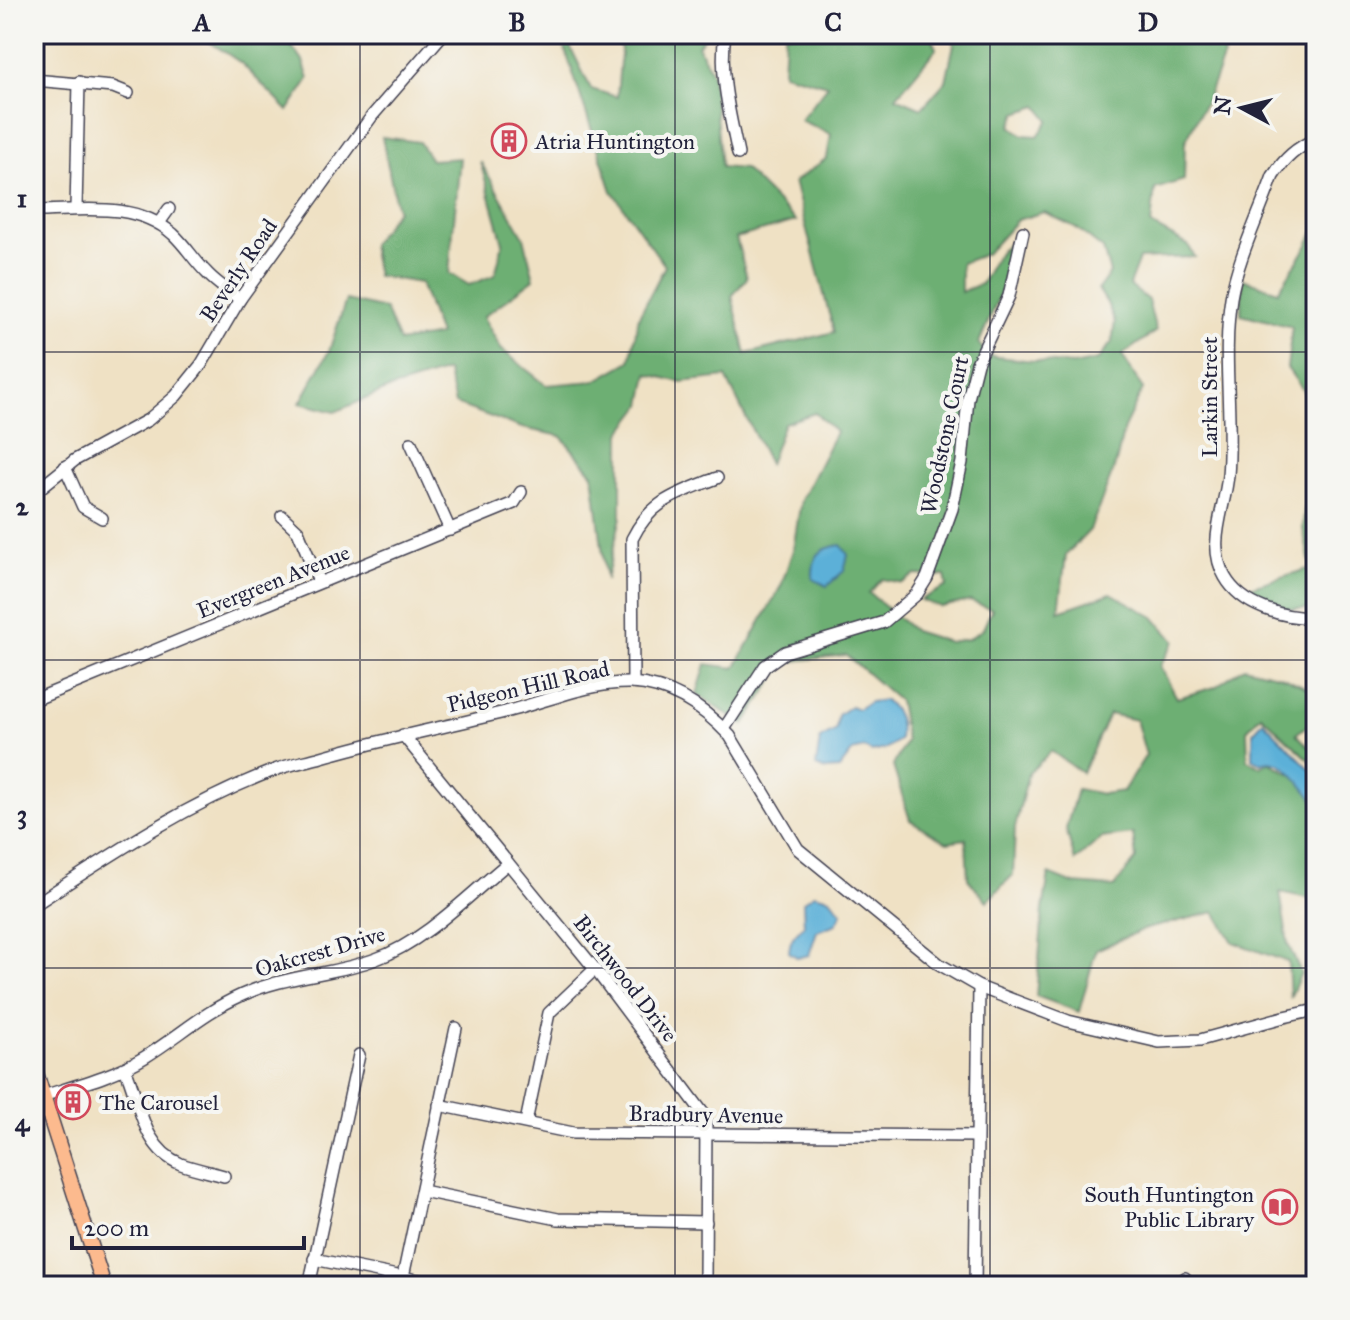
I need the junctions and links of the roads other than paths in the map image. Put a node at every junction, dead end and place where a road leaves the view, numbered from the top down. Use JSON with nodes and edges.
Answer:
{"nodes":[{"id":1,"x":443,"y":34,"type":"edge"},
{"id":2,"x":725,"y":34,"type":"edge"},
{"id":3,"x":34,"y":80,"type":"edge"},
{"id":4,"x":79,"y":82,"type":"junction"},
{"id":5,"x":128,"y":93,"type":"dead end"},
{"id":6,"x":1316,"y":139,"type":"edge"},
{"id":7,"x":738,"y":154,"type":"dead end"},
{"id":8,"x":76,"y":209,"type":"junction"},
{"id":9,"x":169,"y":209,"type":"dead end"},
{"id":10,"x":34,"y":211,"type":"edge"},
{"id":11,"x":159,"y":223,"type":"junction"},
{"id":12,"x":1023,"y":232,"type":"dead end"},
{"id":13,"x":240,"y":299,"type":"junction"},
{"id":14,"x":411,"y":443,"type":"dead end"},
{"id":15,"x":65,"y":467,"type":"junction"},
{"id":16,"x":717,"y":478,"type":"dead end"},
{"id":17,"x":521,"y":492,"type":"dead end"},
{"id":18,"x":34,"y":493,"type":"edge"},
{"id":19,"x":282,"y":516,"type":"dead end"},
{"id":20,"x":102,"y":518,"type":"dead end"},
{"id":21,"x":450,"y":530,"type":"junction"},
{"id":22,"x":319,"y":582,"type":"junction"},
{"id":23,"x":1316,"y":618,"type":"edge"},
{"id":24,"x":633,"y":683,"type":"junction"},
{"id":25,"x":34,"y":700,"type":"edge"},
{"id":26,"x":724,"y":729,"type":"junction"},
{"id":27,"x":403,"y":735,"type":"junction"},
{"id":28,"x":508,"y":863,"type":"junction"},
{"id":29,"x":34,"y":905,"type":"edge"},
{"id":30,"x":595,"y":969,"type":"junction"},
{"id":31,"x":979,"y":987,"type":"junction"},
{"id":32,"x":1316,"y":1010,"type":"edge"},
{"id":33,"x":456,"y":1028,"type":"dead end"},
{"id":34,"x":359,"y":1055,"type":"dead end"},
{"id":35,"x":34,"y":1067,"type":"edge"},
{"id":36,"x":125,"y":1068,"type":"junction"},
{"id":37,"x":43,"y":1096,"type":"junction"},
{"id":38,"x":439,"y":1105,"type":"junction"},
{"id":39,"x":526,"y":1122,"type":"junction"},
{"id":40,"x":707,"y":1134,"type":"junction"},
{"id":41,"x":976,"y":1136,"type":"junction"},
{"id":42,"x":224,"y":1176,"type":"dead end"},
{"id":43,"x":422,"y":1191,"type":"junction"},
{"id":44,"x":706,"y":1222,"type":"junction"},
{"id":45,"x":314,"y":1259,"type":"junction"},
{"id":46,"x":402,"y":1282,"type":"edge"},
{"id":47,"x":104,"y":1286,"type":"edge"},
{"id":48,"x":309,"y":1286,"type":"edge"},
{"id":49,"x":446,"y":1286,"type":"edge"},
{"id":50,"x":702,"y":1286,"type":"edge"},
{"id":51,"x":975,"y":1286,"type":"edge"}],
"edges":[{"from":1,"to":13,"type":"street","name":"Beverly Road"},
{"from":2,"to":7,"type":"street"},
{"from":3,"to":4,"type":"street"},
{"from":4,"to":5,"type":"street"},
{"from":4,"to":8,"type":"street"},
{"from":6,"to":23,"type":"street","name":"Larkin Street"},
{"from":8,"to":10,"type":"street"},
{"from":8,"to":11,"type":"street"},
{"from":9,"to":11,"type":"street"},
{"from":11,"to":13,"type":"street"},
{"from":12,"to":26,"type":"street","name":"Woodstone Court"},
{"from":13,"to":15,"type":"street","name":"Beverly Road"},
{"from":14,"to":21,"type":"street"},
{"from":15,"to":18,"type":"street","name":"Beverly Road"},
{"from":15,"to":20,"type":"street"},
{"from":16,"to":24,"type":"street"},
{"from":17,"to":21,"type":"street","name":"Evergreen Avenue"},
{"from":19,"to":22,"type":"street"},
{"from":21,"to":22,"type":"street","name":"Evergreen Avenue"},
{"from":22,"to":25,"type":"street","name":"Evergreen Avenue"},
{"from":24,"to":26,"type":"street","name":"Pidgeon Hill Road"},
{"from":24,"to":27,"type":"street","name":"Pidgeon Hill Road"},
{"from":26,"to":31,"type":"street","name":"Pidgeon Hill Road"},
{"from":27,"to":28,"type":"street","name":"Birchwood Drive"},
{"from":27,"to":29,"type":"street","name":"Pidgeon Hill Road"},
{"from":28,"to":30,"type":"street","name":"Birchwood Drive"},
{"from":28,"to":36,"type":"street","name":"Oakcrest Drive"},
{"from":30,"to":39,"type":"street"},
{"from":30,"to":40,"type":"street","name":"Birchwood Drive"},
{"from":31,"to":32,"type":"street","name":"Pidgeon Hill Road"},
{"from":31,"to":41,"type":"street"},
{"from":33,"to":38,"type":"street"},
{"from":34,"to":45,"type":"street"},
{"from":35,"to":37,"type":"main road"},
{"from":36,"to":37,"type":"street","name":"Oakcrest Drive"},
{"from":36,"to":42,"type":"street"},
{"from":37,"to":47,"type":"main road"},
{"from":38,"to":39,"type":"street","name":"Bradbury Avenue"},
{"from":38,"to":43,"type":"street"},
{"from":39,"to":40,"type":"street","name":"Bradbury Avenue"},
{"from":40,"to":41,"type":"street","name":"Bradbury Avenue"},
{"from":40,"to":44,"type":"street","name":"Birchwood Drive"},
{"from":41,"to":51,"type":"street"},
{"from":43,"to":44,"type":"street"},
{"from":43,"to":46,"type":"street"},
{"from":44,"to":50,"type":"street","name":"Birchwood Drive"},
{"from":45,"to":46,"type":"street"},
{"from":45,"to":48,"type":"street"},
{"from":46,"to":49,"type":"street"}]}
